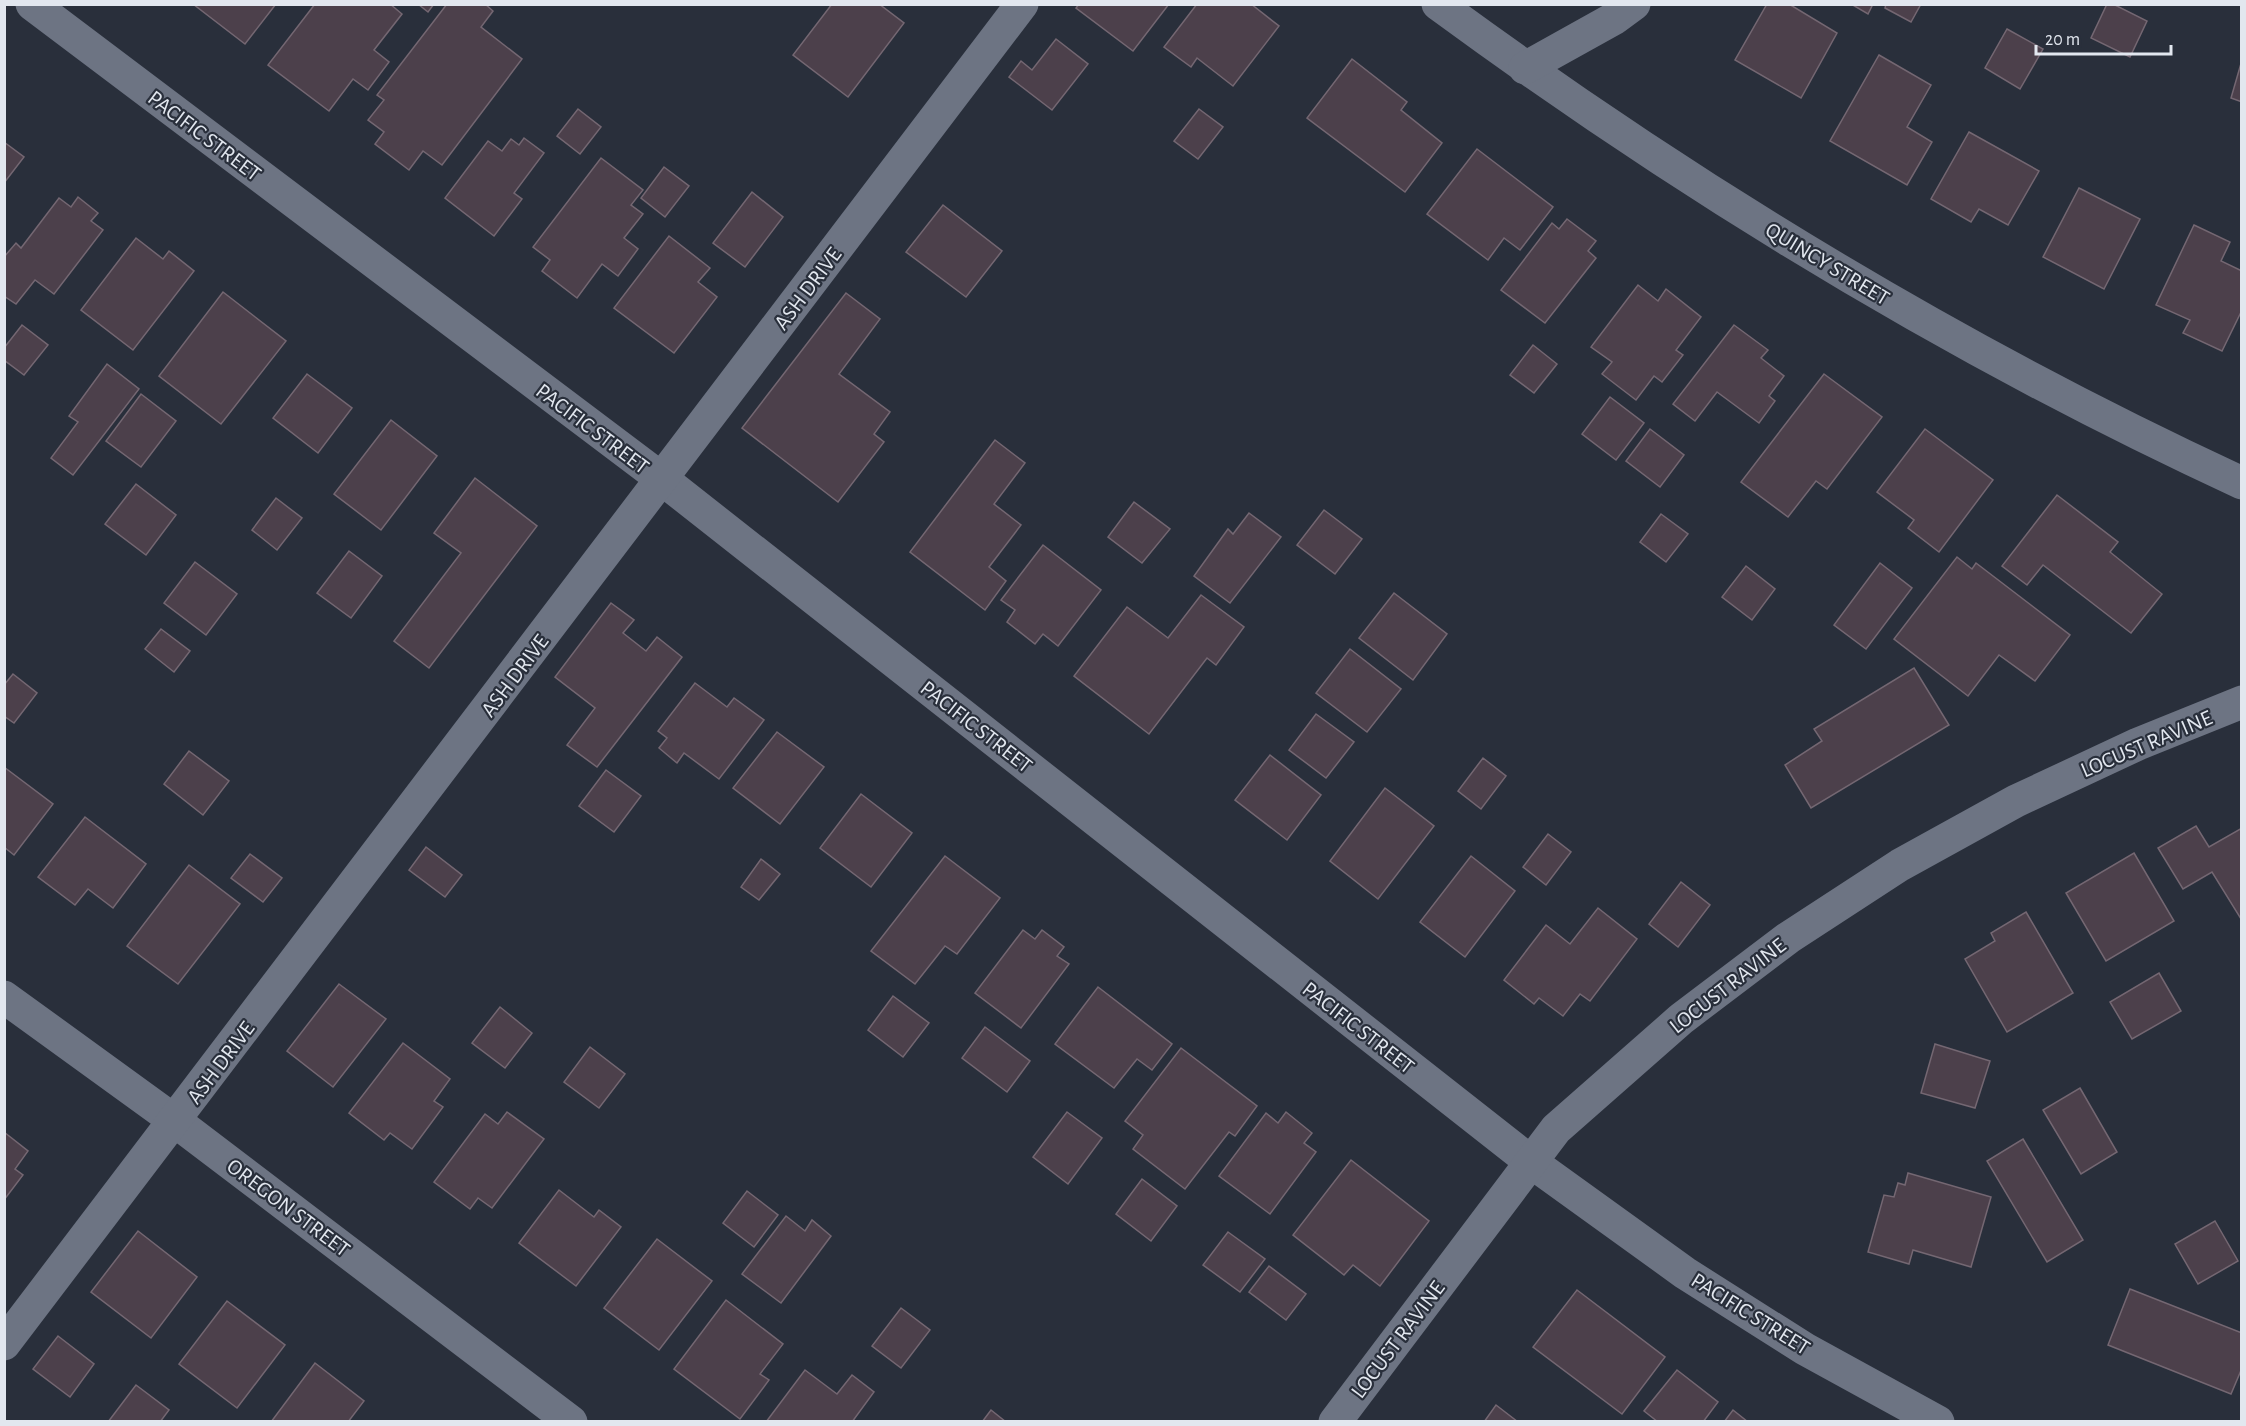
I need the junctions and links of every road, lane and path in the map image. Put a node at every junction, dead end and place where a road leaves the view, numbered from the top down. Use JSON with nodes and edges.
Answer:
{"nodes":[{"id":1,"x":32,"y":4,"type":"edge"},
{"id":2,"x":1022,"y":4,"type":"edge"},
{"id":3,"x":1438,"y":4,"type":"edge"},
{"id":4,"x":1634,"y":4,"type":"edge"},
{"id":5,"x":1525,"y":68,"type":"junction"},
{"id":6,"x":662,"y":479,"type":"junction"},
{"id":7,"x":2241,"y":483,"type":"edge"},
{"id":8,"x":2241,"y":702,"type":"edge"},
{"id":9,"x":4,"y":997,"type":"edge"},
{"id":10,"x":175,"y":1121,"type":"junction"},
{"id":11,"x":1531,"y":1162,"type":"junction"},
{"id":12,"x":4,"y":1344,"type":"edge"},
{"id":13,"x":571,"y":1422,"type":"edge"},
{"id":14,"x":1335,"y":1422,"type":"edge"},
{"id":15,"x":1938,"y":1422,"type":"edge"}],
"edges":[{"from":1,"to":6,"type":"street","name":"PACIFIC STREET"},
{"from":2,"to":6,"type":"street","name":"ASH DRIVE"},
{"from":3,"to":5,"type":"street","name":"QUINCY STREET"},
{"from":4,"to":5,"type":"street"},
{"from":5,"to":7,"type":"street","name":"QUINCY STREET"},
{"from":6,"to":10,"type":"street","name":"ASH DRIVE"},
{"from":6,"to":11,"type":"street","name":"PACIFIC STREET"},
{"from":8,"to":11,"type":"street","name":"LOCUST RAVINE"},
{"from":9,"to":10,"type":"street","name":"OREGON STREET"},
{"from":10,"to":12,"type":"street","name":"ASH DRIVE"},
{"from":10,"to":13,"type":"street","name":"OREGON STREET"},
{"from":11,"to":14,"type":"street","name":"LOCUST RAVINE"},
{"from":11,"to":15,"type":"street","name":"PACIFIC STREET"}]}
